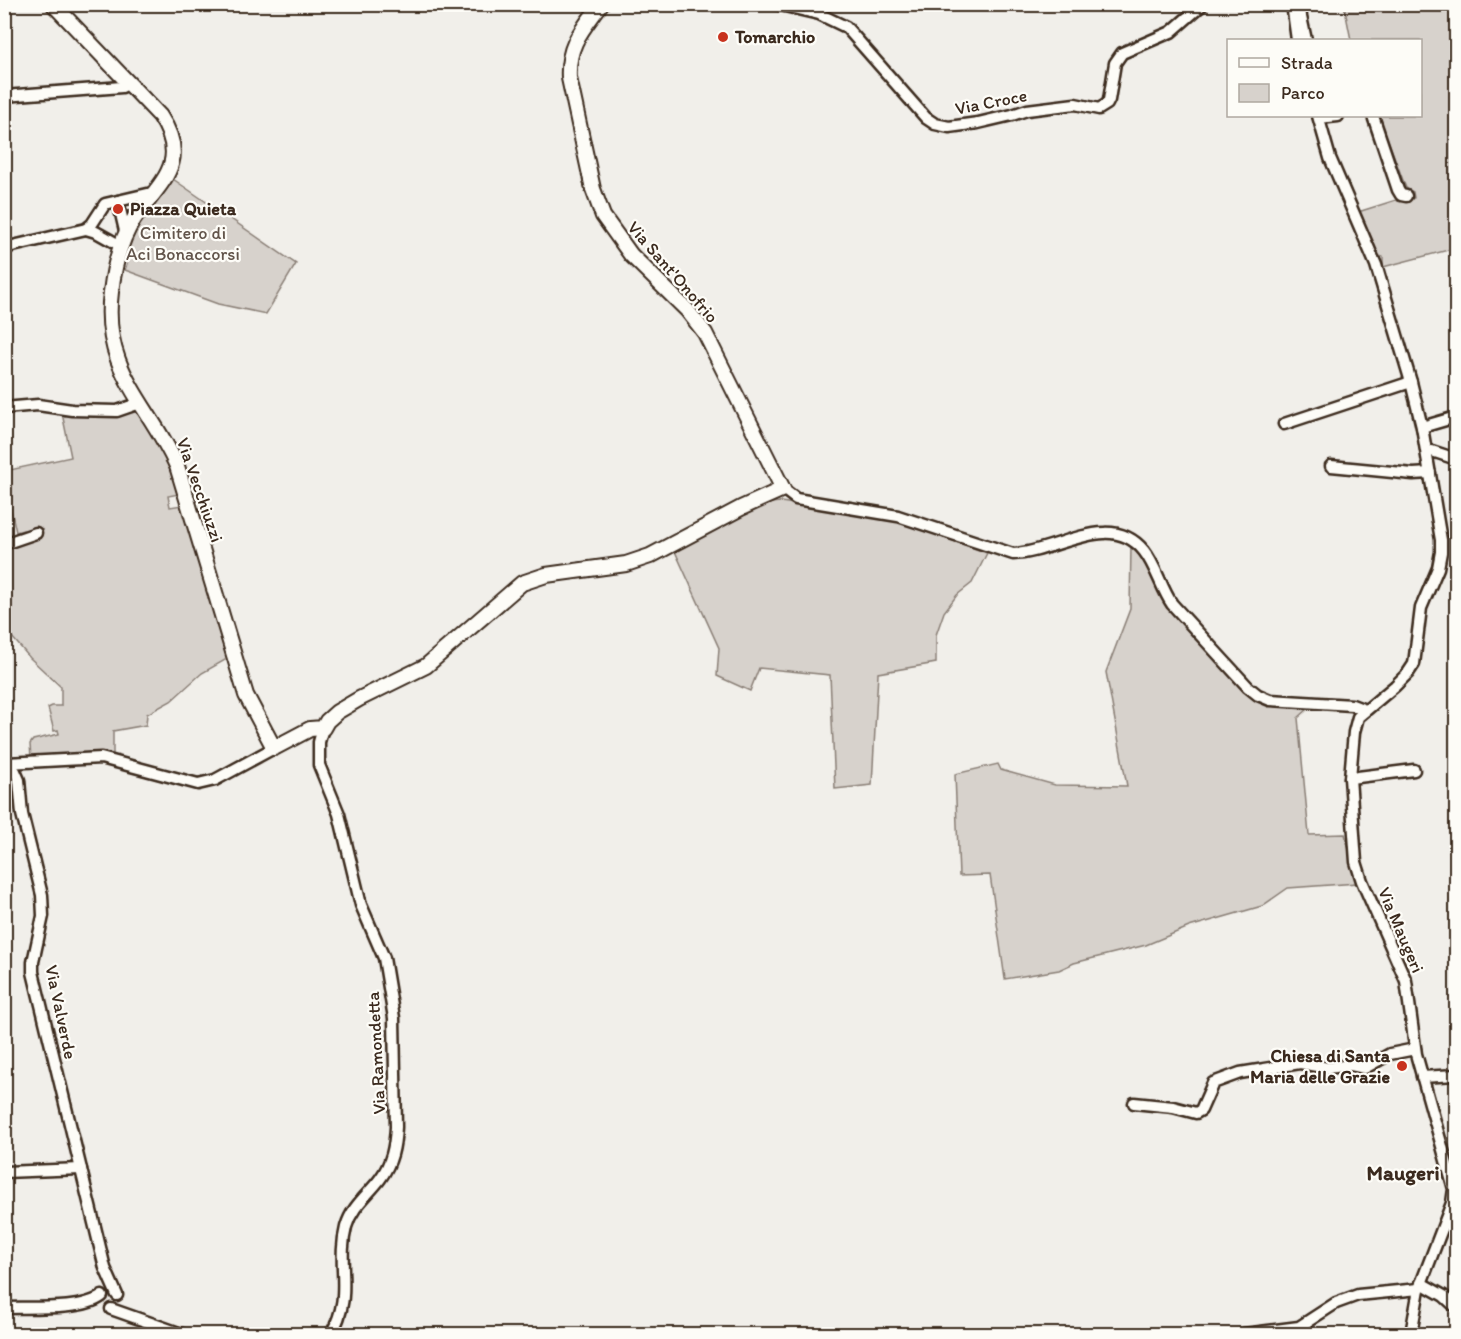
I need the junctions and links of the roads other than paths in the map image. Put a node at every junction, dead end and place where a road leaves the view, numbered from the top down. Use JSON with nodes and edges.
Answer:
{"nodes":[{"id":1,"x":53,"y":4,"type":"edge"},
{"id":2,"x":601,"y":4,"type":"edge"},
{"id":3,"x":776,"y":4,"type":"edge"},
{"id":4,"x":1203,"y":4,"type":"edge"},
{"id":5,"x":1292,"y":4,"type":"edge"},
{"id":6,"x":1300,"y":4,"type":"edge"},
{"id":7,"x":1297,"y":39,"type":"edge"},
{"id":8,"x":1306,"y":39,"type":"edge"},
{"id":9,"x":129,"y":83,"type":"junction"},
{"id":10,"x":4,"y":96,"type":"edge"},
{"id":11,"x":1326,"y":117,"type":"edge"},
{"id":12,"x":1373,"y":117,"type":"edge"},
{"id":13,"x":156,"y":192,"type":"junction"},
{"id":14,"x":1406,"y":196,"type":"dead end"},
{"id":15,"x":118,"y":201,"type":"junction"},
{"id":16,"x":86,"y":229,"type":"junction"},
{"id":17,"x":123,"y":241,"type":"junction"},
{"id":18,"x":4,"y":248,"type":"edge"},
{"id":19,"x":1411,"y":382,"type":"junction"},
{"id":20,"x":140,"y":403,"type":"junction"},
{"id":21,"x":4,"y":408,"type":"edge"},
{"id":22,"x":1456,"y":417,"type":"edge"},
{"id":23,"x":1284,"y":424,"type":"dead end"},
{"id":24,"x":1422,"y":427,"type":"junction"},
{"id":25,"x":1427,"y":453,"type":"junction"},
{"id":26,"x":1456,"y":459,"type":"edge"},
{"id":27,"x":1331,"y":466,"type":"dead end"},
{"id":28,"x":1430,"y":472,"type":"junction"},
{"id":29,"x":783,"y":489,"type":"junction"},
{"id":30,"x":36,"y":533,"type":"dead end"},
{"id":31,"x":4,"y":544,"type":"edge"},
{"id":32,"x":1365,"y":710,"type":"junction"},
{"id":33,"x":323,"y":728,"type":"junction"},
{"id":34,"x":274,"y":748,"type":"junction"},
{"id":35,"x":7,"y":763,"type":"edge"},
{"id":36,"x":1414,"y":770,"type":"dead end"},
{"id":37,"x":1350,"y":778,"type":"junction"},
{"id":38,"x":1415,"y":1049,"type":"junction"},
{"id":39,"x":1456,"y":1075,"type":"edge"},
{"id":40,"x":1422,"y":1077,"type":"junction"},
{"id":41,"x":1134,"y":1102,"type":"dead end"},
{"id":42,"x":81,"y":1169,"type":"junction"},
{"id":43,"x":4,"y":1172,"type":"edge"},
{"id":44,"x":105,"y":1268,"type":"junction"},
{"id":45,"x":1420,"y":1286,"type":"junction"},
{"id":46,"x":1391,"y":1292,"type":"junction"},
{"id":47,"x":103,"y":1295,"type":"junction"},
{"id":48,"x":118,"y":1296,"type":"junction"},
{"id":49,"x":68,"y":1306,"type":"junction"},
{"id":50,"x":1414,"y":1306,"type":"junction"},
{"id":51,"x":1456,"y":1307,"type":"edge"},
{"id":52,"x":4,"y":1308,"type":"edge"},
{"id":53,"x":110,"y":1309,"type":"junction"},
{"id":54,"x":148,"y":1321,"type":"junction"},
{"id":55,"x":182,"y":1335,"type":"edge"},
{"id":56,"x":332,"y":1335,"type":"edge"},
{"id":57,"x":1244,"y":1335,"type":"edge"},
{"id":58,"x":1411,"y":1335,"type":"edge"}],
"edges":[{"from":1,"to":9,"type":"main road","name":"Via Vecchiuzzi"},
{"from":2,"to":29,"type":"main road","name":"Via Sant'Onofrio"},
{"from":3,"to":4,"type":"street","name":"Via Croce"},
{"from":5,"to":7,"type":"street"},
{"from":6,"to":8,"type":"street"},
{"from":9,"to":10,"type":"street"},
{"from":9,"to":13,"type":"main road","name":"Via Vecchiuzzi"},
{"from":11,"to":19,"type":"street"},
{"from":12,"to":14,"type":"street"},
{"from":13,"to":15,"type":"street"},
{"from":13,"to":17,"type":"main road","name":"Via Vecchiuzzi"},
{"from":15,"to":16,"type":"street"},
{"from":15,"to":17,"type":"street"},
{"from":16,"to":17,"type":"street"},
{"from":16,"to":18,"type":"street"},
{"from":17,"to":20,"type":"main road","name":"Via Vecchiuzzi"},
{"from":19,"to":23,"type":"street"},
{"from":19,"to":24,"type":"street"},
{"from":20,"to":21,"type":"street"},
{"from":20,"to":34,"type":"main road","name":"Via Vecchiuzzi"},
{"from":22,"to":24,"type":"street"},
{"from":24,"to":25,"type":"street"},
{"from":25,"to":26,"type":"street"},
{"from":25,"to":28,"type":"street"},
{"from":27,"to":28,"type":"street"},
{"from":28,"to":32,"type":"street"},
{"from":29,"to":32,"type":"street"},
{"from":29,"to":33,"type":"main road"},
{"from":30,"to":31,"type":"street"},
{"from":32,"to":37,"type":"street","name":"Via Maugeri"},
{"from":33,"to":34,"type":"main road"},
{"from":33,"to":56,"type":"street","name":"Via Ramondetta"},
{"from":34,"to":35,"type":"street"},
{"from":35,"to":42,"type":"street","name":"Via Valverde"},
{"from":36,"to":37,"type":"street"},
{"from":37,"to":38,"type":"street","name":"Via Maugeri"},
{"from":38,"to":40,"type":"street","name":"Via Maugeri"},
{"from":38,"to":41,"type":"street"},
{"from":39,"to":40,"type":"street"},
{"from":40,"to":45,"type":"street","name":"Via Maugeri"},
{"from":42,"to":43,"type":"street"},
{"from":42,"to":44,"type":"street","name":"Via Valverde"},
{"from":44,"to":47,"type":"street"},
{"from":44,"to":48,"type":"street"},
{"from":45,"to":46,"type":"street"},
{"from":45,"to":50,"type":"street","name":"Via Maugeri"},
{"from":45,"to":51,"type":"street"},
{"from":46,"to":50,"type":"street"},
{"from":46,"to":57,"type":"street"},
{"from":47,"to":48,"type":"street"},
{"from":47,"to":49,"type":"street"},
{"from":47,"to":53,"type":"street"},
{"from":48,"to":53,"type":"street"},
{"from":48,"to":54,"type":"street"},
{"from":49,"to":52,"type":"street"},
{"from":49,"to":53,"type":"street"},
{"from":50,"to":58,"type":"street","name":"Via Maugeri"},
{"from":53,"to":54,"type":"street"},
{"from":54,"to":55,"type":"street"}]}
